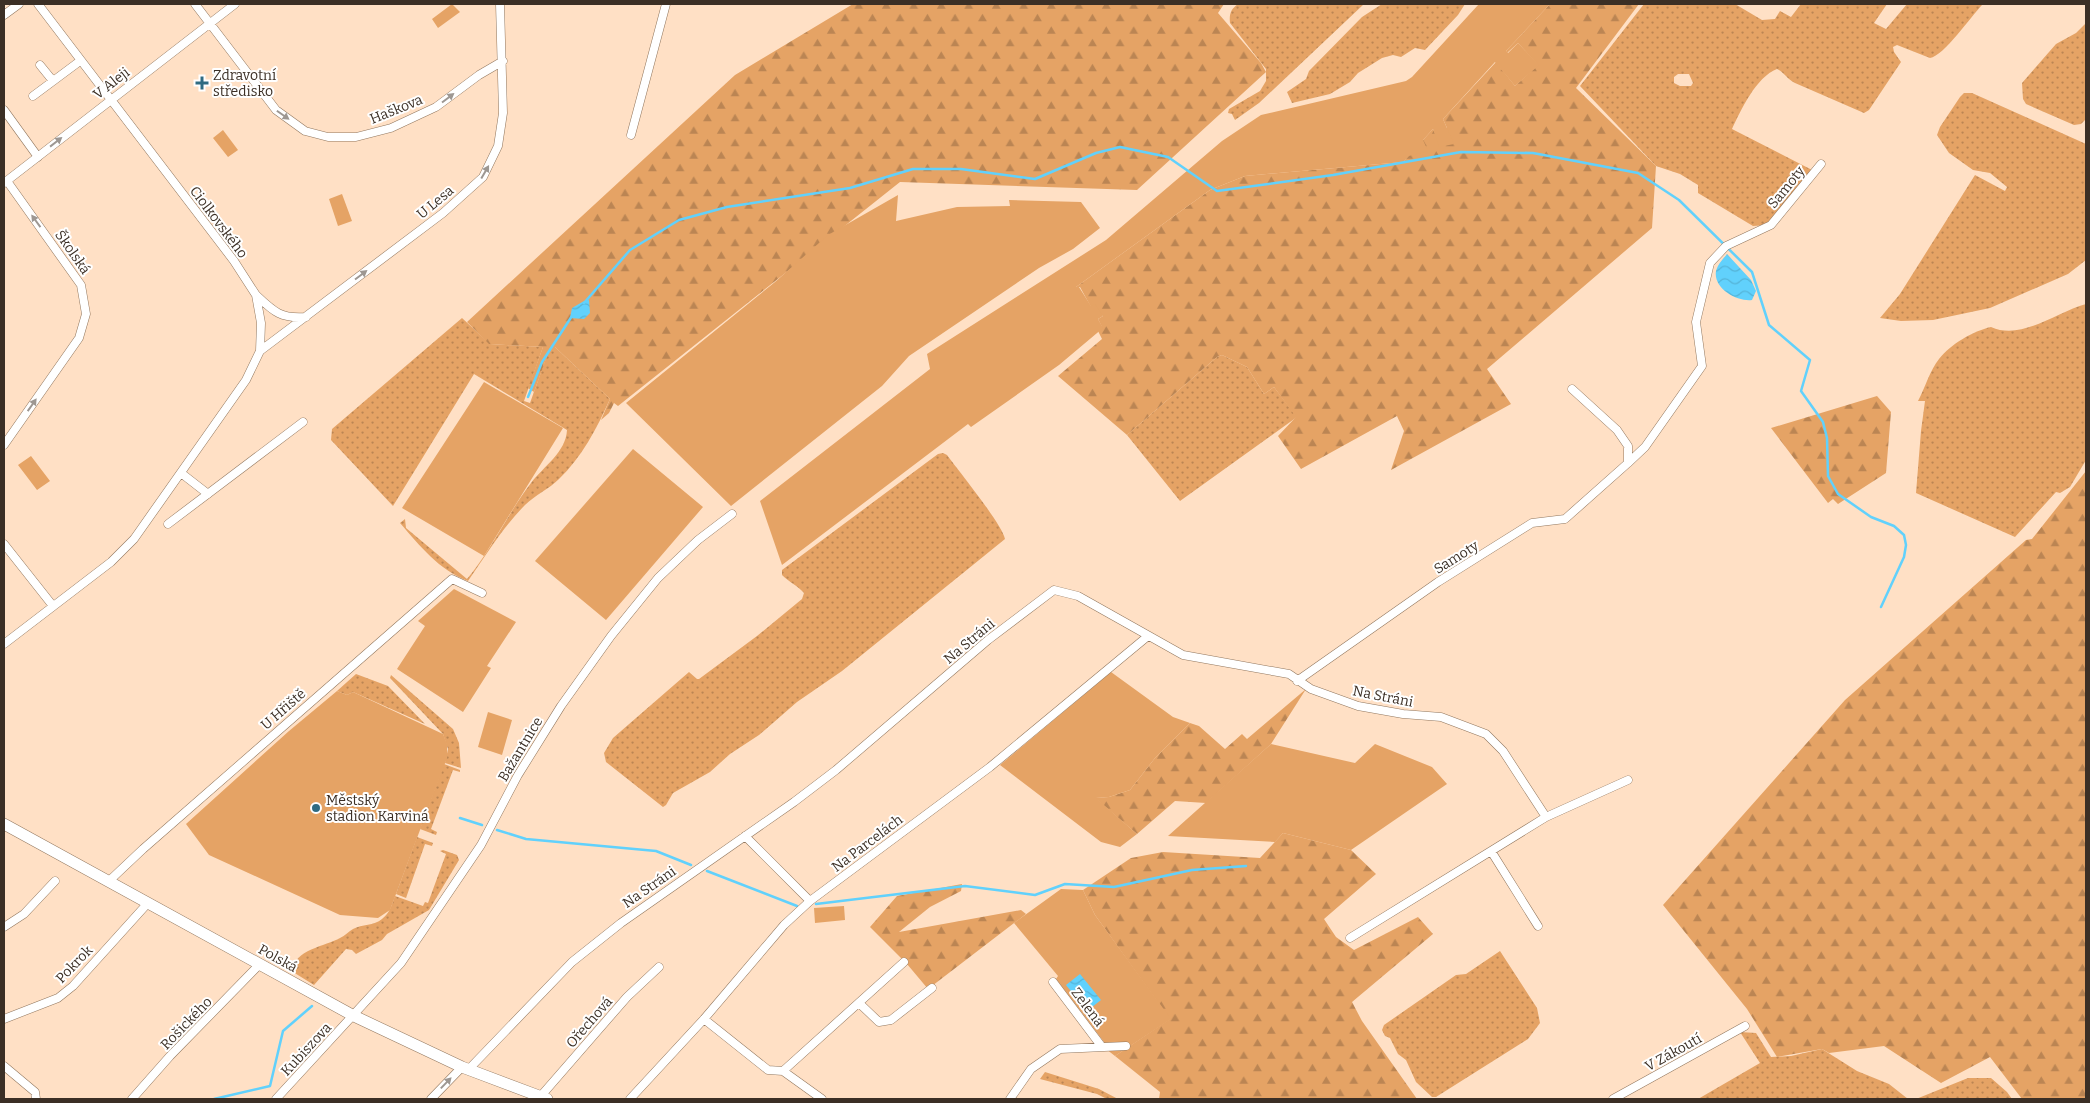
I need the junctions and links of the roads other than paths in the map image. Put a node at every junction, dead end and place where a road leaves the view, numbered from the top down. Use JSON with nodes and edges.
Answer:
{"nodes":[{"id":1,"x":19,"y":4,"type":"edge"},
{"id":2,"x":38,"y":4,"type":"edge"},
{"id":3,"x":196,"y":4,"type":"edge"},
{"id":4,"x":235,"y":4,"type":"edge"},
{"id":5,"x":500,"y":4,"type":"edge"},
{"id":6,"x":666,"y":4,"type":"edge"},
{"id":7,"x":4,"y":15,"type":"edge"},
{"id":8,"x":209,"y":23,"type":"junction"},
{"id":9,"x":80,"y":61,"type":"junction"},
{"id":10,"x":503,"y":61,"type":"junction"},
{"id":11,"x":40,"y":65,"type":"dead end"},
{"id":12,"x":53,"y":81,"type":"junction"},
{"id":13,"x":33,"y":96,"type":"dead end"},
{"id":14,"x":110,"y":100,"type":"junction"},
{"id":15,"x":4,"y":110,"type":"edge"},
{"id":16,"x":631,"y":135,"type":"dead end"},
{"id":17,"x":38,"y":157,"type":"junction"},
{"id":18,"x":1821,"y":164,"type":"dead end"},
{"id":19,"x":5,"y":182,"type":"edge"},
{"id":20,"x":256,"y":295,"type":"junction"},
{"id":21,"x":306,"y":317,"type":"junction"},
{"id":22,"x":260,"y":351,"type":"junction"},
{"id":23,"x":1572,"y":389,"type":"dead end"},
{"id":24,"x":303,"y":422,"type":"dead end"},
{"id":25,"x":4,"y":445,"type":"edge"},
{"id":26,"x":1628,"y":463,"type":"junction"},
{"id":27,"x":181,"y":473,"type":"junction"},
{"id":28,"x":208,"y":494,"type":"junction"},
{"id":29,"x":732,"y":514,"type":"dead end"},
{"id":30,"x":168,"y":524,"type":"dead end"},
{"id":31,"x":4,"y":544,"type":"edge"},
{"id":32,"x":482,"y":593,"type":"dead end"},
{"id":33,"x":53,"y":606,"type":"junction"},
{"id":34,"x":1148,"y":636,"type":"junction"},
{"id":35,"x":4,"y":644,"type":"edge"},
{"id":36,"x":1298,"y":681,"type":"junction"},
{"id":37,"x":1628,"y":780,"type":"dead end"},
{"id":38,"x":1546,"y":816,"type":"junction"},
{"id":39,"x":4,"y":824,"type":"edge"},
{"id":40,"x":745,"y":836,"type":"junction"},
{"id":41,"x":1491,"y":851,"type":"junction"},
{"id":42,"x":55,"y":881,"type":"dead end"},
{"id":43,"x":108,"y":882,"type":"junction"},
{"id":44,"x":810,"y":901,"type":"junction"},
{"id":45,"x":147,"y":904,"type":"junction"},
{"id":46,"x":1538,"y":926,"type":"dead end"},
{"id":47,"x":4,"y":927,"type":"edge"},
{"id":48,"x":1350,"y":938,"type":"dead end"},
{"id":49,"x":904,"y":962,"type":"dead end"},
{"id":50,"x":259,"y":965,"type":"junction"},
{"id":51,"x":659,"y":966,"type":"dead end"},
{"id":52,"x":1053,"y":982,"type":"dead end"},
{"id":53,"x":932,"y":988,"type":"dead end"},
{"id":54,"x":859,"y":1003,"type":"junction"},
{"id":55,"x":354,"y":1016,"type":"junction"},
{"id":56,"x":4,"y":1019,"type":"edge"},
{"id":57,"x":704,"y":1019,"type":"junction"},
{"id":58,"x":1745,"y":1026,"type":"dead end"},
{"id":59,"x":1126,"y":1046,"type":"dead end"},
{"id":60,"x":1102,"y":1047,"type":"junction"},
{"id":61,"x":4,"y":1066,"type":"edge"},
{"id":62,"x":465,"y":1068,"type":"junction"},
{"id":63,"x":783,"y":1071,"type":"junction"},
{"id":64,"x":544,"y":1098,"type":"edge"},
{"id":65,"x":36,"y":1099,"type":"edge"},
{"id":66,"x":132,"y":1099,"type":"edge"},
{"id":67,"x":276,"y":1099,"type":"edge"},
{"id":68,"x":431,"y":1099,"type":"edge"},
{"id":69,"x":630,"y":1099,"type":"edge"},
{"id":70,"x":822,"y":1099,"type":"edge"},
{"id":71,"x":1010,"y":1099,"type":"edge"},
{"id":72,"x":1614,"y":1099,"type":"edge"}],
"edges":[{"from":1,"to":7,"type":"street"},
{"from":2,"to":9,"type":"street","name":"Ciolkovského"},
{"from":3,"to":8,"type":"street","name":"Haškova"},
{"from":4,"to":8,"type":"street","name":"V Aleji"},
{"from":5,"to":10,"type":"street","name":"U Lesa"},
{"from":6,"to":16,"type":"street"},
{"from":8,"to":10,"type":"street","name":"Haškova","one_way":true},
{"from":8,"to":14,"type":"street","name":"V Aleji"},
{"from":9,"to":12,"type":"street"},
{"from":9,"to":14,"type":"street","name":"Ciolkovského"},
{"from":21,"to":10,"type":"street","name":"U Lesa","one_way":true},
{"from":11,"to":12,"type":"street"},
{"from":12,"to":13,"type":"street"},
{"from":17,"to":14,"type":"street","name":"V Aleji","one_way":true},
{"from":14,"to":20,"type":"street","name":"Ciolkovského"},
{"from":15,"to":17,"type":"street"},
{"from":17,"to":19,"type":"street","name":"V Aleji"},
{"from":18,"to":26,"type":"street","name":"Samoty"},
{"from":25,"to":19,"type":"street","name":"Školská","one_way":true},
{"from":20,"to":21,"type":"street"},
{"from":20,"to":22,"type":"street","name":"Ciolkovského"},
{"from":21,"to":22,"type":"street","name":"U Lesa"},
{"from":22,"to":27,"type":"street","name":"Ciolkovského"},
{"from":23,"to":26,"type":"street"},
{"from":24,"to":28,"type":"street"},
{"from":26,"to":36,"type":"street","name":"Samoty"},
{"from":27,"to":28,"type":"street"},
{"from":27,"to":33,"type":"street","name":"Ciolkovského"},
{"from":28,"to":30,"type":"street"},
{"from":29,"to":55,"type":"street","name":"Bažantnice"},
{"from":31,"to":33,"type":"street"},
{"from":32,"to":43,"type":"street","name":"U Hřiště"},
{"from":33,"to":35,"type":"street","name":"Ciolkovského"},
{"from":34,"to":36,"type":"street","name":"Na Stráni"},
{"from":34,"to":40,"type":"street","name":"Na Stráni"},
{"from":34,"to":44,"type":"street","name":"Na Parcelách"},
{"from":36,"to":38,"type":"street","name":"Na Stráni"},
{"from":37,"to":38,"type":"street"},
{"from":38,"to":41,"type":"street"},
{"from":39,"to":43,"type":"street","name":"Polská"},
{"from":40,"to":44,"type":"street"},
{"from":40,"to":62,"type":"street","name":"Na Stráni"},
{"from":41,"to":46,"type":"street"},
{"from":41,"to":48,"type":"street"},
{"from":42,"to":47,"type":"street"},
{"from":43,"to":45,"type":"street","name":"Polská"},
{"from":44,"to":57,"type":"street","name":"Na Parcelách"},
{"from":45,"to":50,"type":"street","name":"Polská"},
{"from":45,"to":56,"type":"street","name":"Pokrok"},
{"from":49,"to":54,"type":"street"},
{"from":50,"to":55,"type":"street","name":"Polská"},
{"from":50,"to":66,"type":"street","name":"Rošického"},
{"from":51,"to":64,"type":"street","name":"Ořechová"},
{"from":52,"to":60,"type":"street","name":"Zelená"},
{"from":53,"to":54,"type":"street"},
{"from":54,"to":63,"type":"street"},
{"from":55,"to":62,"type":"street","name":"Polská"},
{"from":55,"to":67,"type":"street","name":"Kubiszova"},
{"from":57,"to":63,"type":"street"},
{"from":57,"to":69,"type":"street","name":"Na Parcelách"},
{"from":58,"to":72,"type":"street","name":"V Zákoutí"},
{"from":59,"to":60,"type":"street","name":"Zelená"},
{"from":60,"to":71,"type":"street","name":"Zelená"},
{"from":61,"to":65,"type":"street"},
{"from":62,"to":64,"type":"street","name":"Polská"},
{"from":68,"to":62,"type":"street","name":"Na Stráni","one_way":true},
{"from":63,"to":70,"type":"street"}]}
